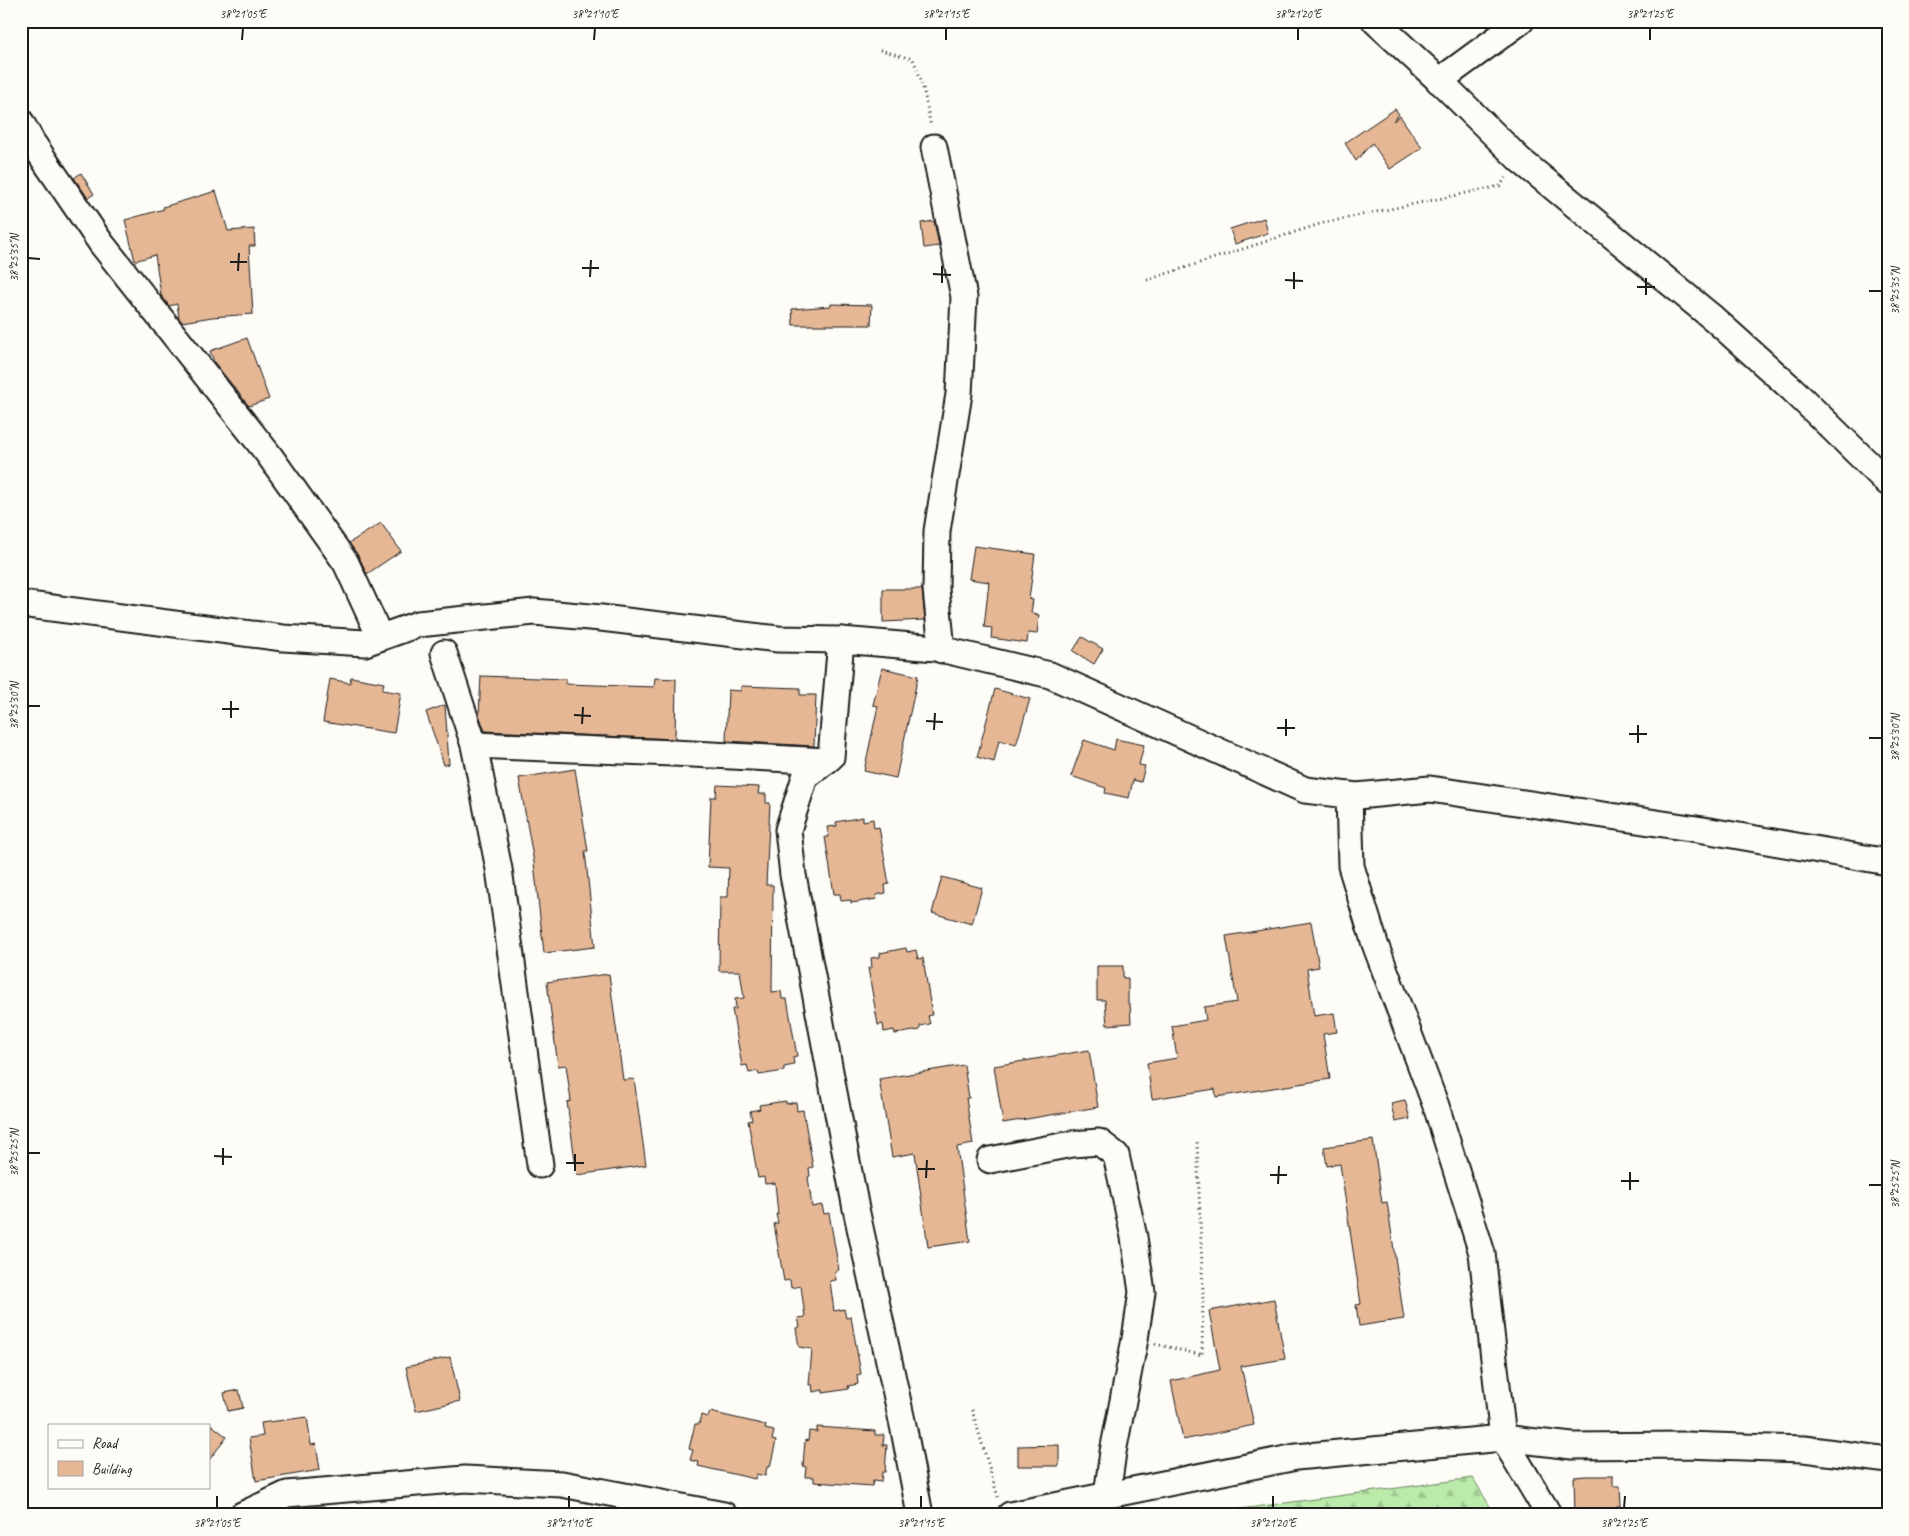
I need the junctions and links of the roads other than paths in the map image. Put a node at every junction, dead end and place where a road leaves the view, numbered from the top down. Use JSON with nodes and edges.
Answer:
{"nodes":[{"id":1,"x":1375,"y":21,"type":"edge"},
{"id":2,"x":1521,"y":21,"type":"edge"},
{"id":3,"x":1439,"y":81,"type":"junction"},
{"id":4,"x":21,"y":122,"type":"edge"},
{"id":5,"x":934,"y":147,"type":"road end"},
{"id":6,"x":1888,"y":483,"type":"edge"},
{"id":7,"x":21,"y":604,"type":"edge"},
{"id":8,"x":380,"y":637,"type":"junction"},
{"id":9,"x":841,"y":640,"type":"junction"},
{"id":10,"x":942,"y":650,"type":"junction"},
{"id":11,"x":444,"y":653,"type":"dead end"},
{"id":12,"x":474,"y":745,"type":"junction"},
{"id":13,"x":826,"y":761,"type":"junction"},
{"id":14,"x":1349,"y":795,"type":"junction"},
{"id":15,"x":1888,"y":862,"type":"edge"},
{"id":16,"x":990,"y":1160,"type":"dead end"},
{"id":17,"x":540,"y":1165,"type":"dead end"},
{"id":18,"x":1503,"y":1438,"type":"junction"},
{"id":19,"x":1888,"y":1460,"type":"edge"},
{"id":20,"x":1107,"y":1495,"type":"junction"},
{"id":21,"x":274,"y":1508,"type":"edge"},
{"id":22,"x":1005,"y":1510,"type":"edge"},
{"id":23,"x":242,"y":1515,"type":"edge"},
{"id":24,"x":724,"y":1515,"type":"edge"},
{"id":25,"x":920,"y":1515,"type":"edge"},
{"id":26,"x":1549,"y":1515,"type":"edge"}],
"edges":[{"from":1,"to":3,"type":"street"},
{"from":2,"to":3,"type":"street"},
{"from":3,"to":6,"type":"street"},
{"from":4,"to":8,"type":"street"},
{"from":5,"to":10,"type":"street"},
{"from":7,"to":8,"type":"street"},
{"from":8,"to":9,"type":"street"},
{"from":9,"to":10,"type":"street"},
{"from":9,"to":13,"type":"street"},
{"from":10,"to":14,"type":"street"},
{"from":11,"to":12,"type":"street"},
{"from":12,"to":13,"type":"street"},
{"from":12,"to":17,"type":"street"},
{"from":13,"to":25,"type":"street"},
{"from":14,"to":15,"type":"street"},
{"from":14,"to":18,"type":"street"},
{"from":16,"to":20,"type":"street"},
{"from":18,"to":19,"type":"street"},
{"from":18,"to":20,"type":"street"},
{"from":18,"to":26,"type":"street"},
{"from":20,"to":22,"type":"street"},
{"from":21,"to":23,"type":"street"},
{"from":21,"to":24,"type":"street"}]}
